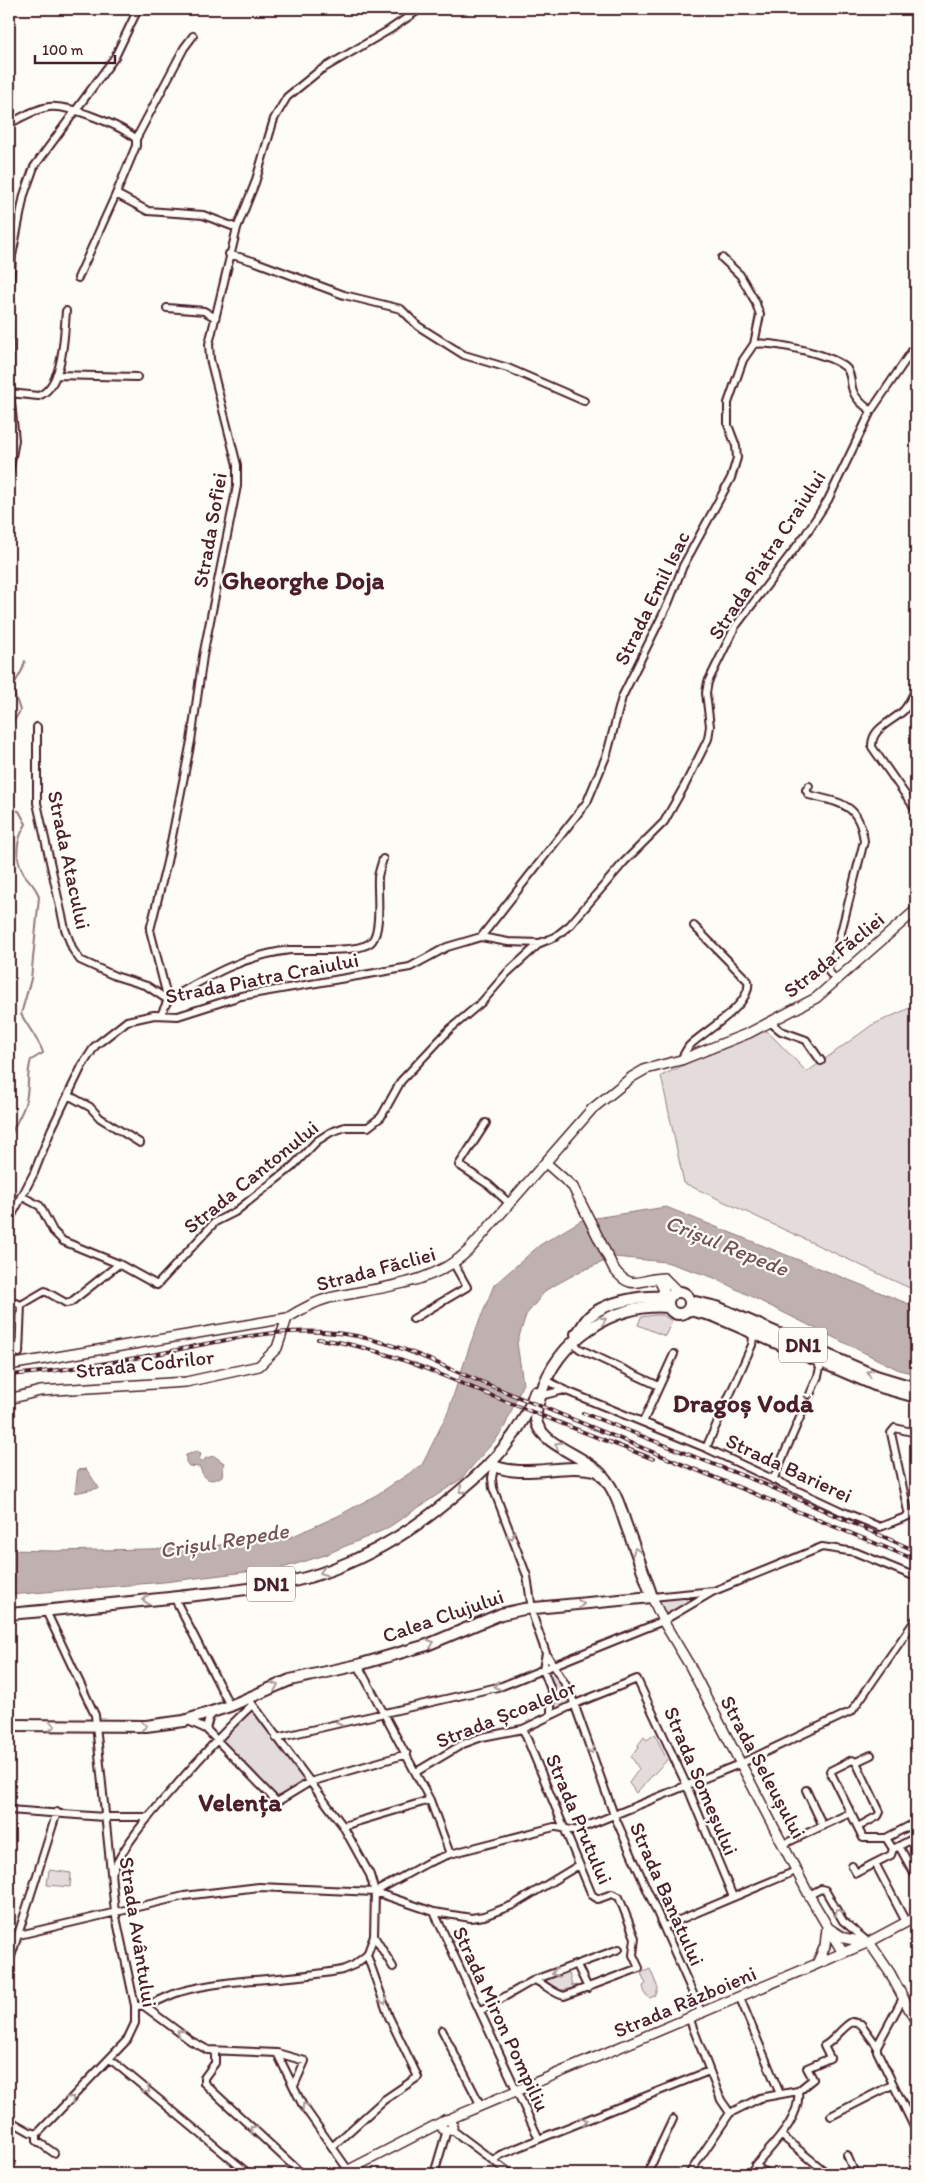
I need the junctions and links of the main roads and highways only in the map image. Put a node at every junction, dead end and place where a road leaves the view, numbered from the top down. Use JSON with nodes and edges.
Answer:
{"nodes":[{"id":1,"x":916,"y":910,"type":"edge"},
{"id":2,"x":546,"y":1163,"type":"junction"},
{"id":3,"x":669,"y":1298,"type":"junction"},
{"id":4,"x":690,"y":1306,"type":"junction"},
{"id":5,"x":288,"y":1318,"type":"junction"},
{"id":6,"x":9,"y":1365,"type":"edge"},
{"id":7,"x":916,"y":1388,"type":"edge"},
{"id":8,"x":916,"y":1397,"type":"edge"},
{"id":9,"x":9,"y":1399,"type":"edge"},
{"id":10,"x":494,"y":1462,"type":"junction"},
{"id":11,"x":599,"y":1471,"type":"junction"},
{"id":12,"x":652,"y":1597,"type":"junction"},
{"id":13,"x":9,"y":1614,"type":"edge"},
{"id":14,"x":9,"y":1725,"type":"edge"},
{"id":15,"x":916,"y":1917,"type":"edge"},
{"id":16,"x":827,"y":1926,"type":"junction"},
{"id":17,"x":869,"y":1942,"type":"junction"},
{"id":18,"x":843,"y":1953,"type":"junction"},
{"id":19,"x":817,"y":1964,"type":"junction"},
{"id":20,"x":916,"y":2022,"type":"edge"},
{"id":21,"x":347,"y":2173,"type":"edge"}],
"edges":[{"from":1,"to":2,"type":"main road","name":"Strada Făcliei"},
{"from":2,"to":3,"type":"main road"},
{"from":2,"to":5,"type":"main road","name":"Strada Făcliei"},
{"from":3,"to":4,"type":"main road","number":"DN1"},
{"from":3,"to":4,"type":"main road","number":"DN1"},
{"from":3,"to":10,"type":"main road","number":"DN1"},
{"from":11,"to":3,"type":"main road","number":"DN1","one_way":true},
{"from":7,"to":4,"type":"main road","number":"DN1","one_way":true},
{"from":4,"to":8,"type":"main road","number":"DN1"},
{"from":5,"to":6,"type":"main road","name":"Strada Făcliei"},
{"from":5,"to":9,"type":"main road","name":"Strada Codrilor"},
{"from":10,"to":11,"type":"main road"},
{"from":10,"to":13,"type":"main road","number":"DN1","one_way":true},
{"from":12,"to":11,"type":"main road","number":"DN1","one_way":true},
{"from":14,"to":12,"type":"main road","name":"Calea Clujului","one_way":true},
{"from":12,"to":16,"type":"main road","name":"Strada Seleușului"},
{"from":15,"to":17,"type":"main road","name":"Strada Războieni"},
{"from":16,"to":17,"type":"main road"},
{"from":16,"to":18,"type":"main road","name":"Strada Seleușului"},
{"from":16,"to":19,"type":"main road"},
{"from":17,"to":18,"type":"main road","name":"Strada Războieni"},
{"from":17,"to":20,"type":"main road"},
{"from":18,"to":19,"type":"main road","name":"Strada Războieni"},
{"from":19,"to":21,"type":"main road","name":"Strada Războieni"}]}
